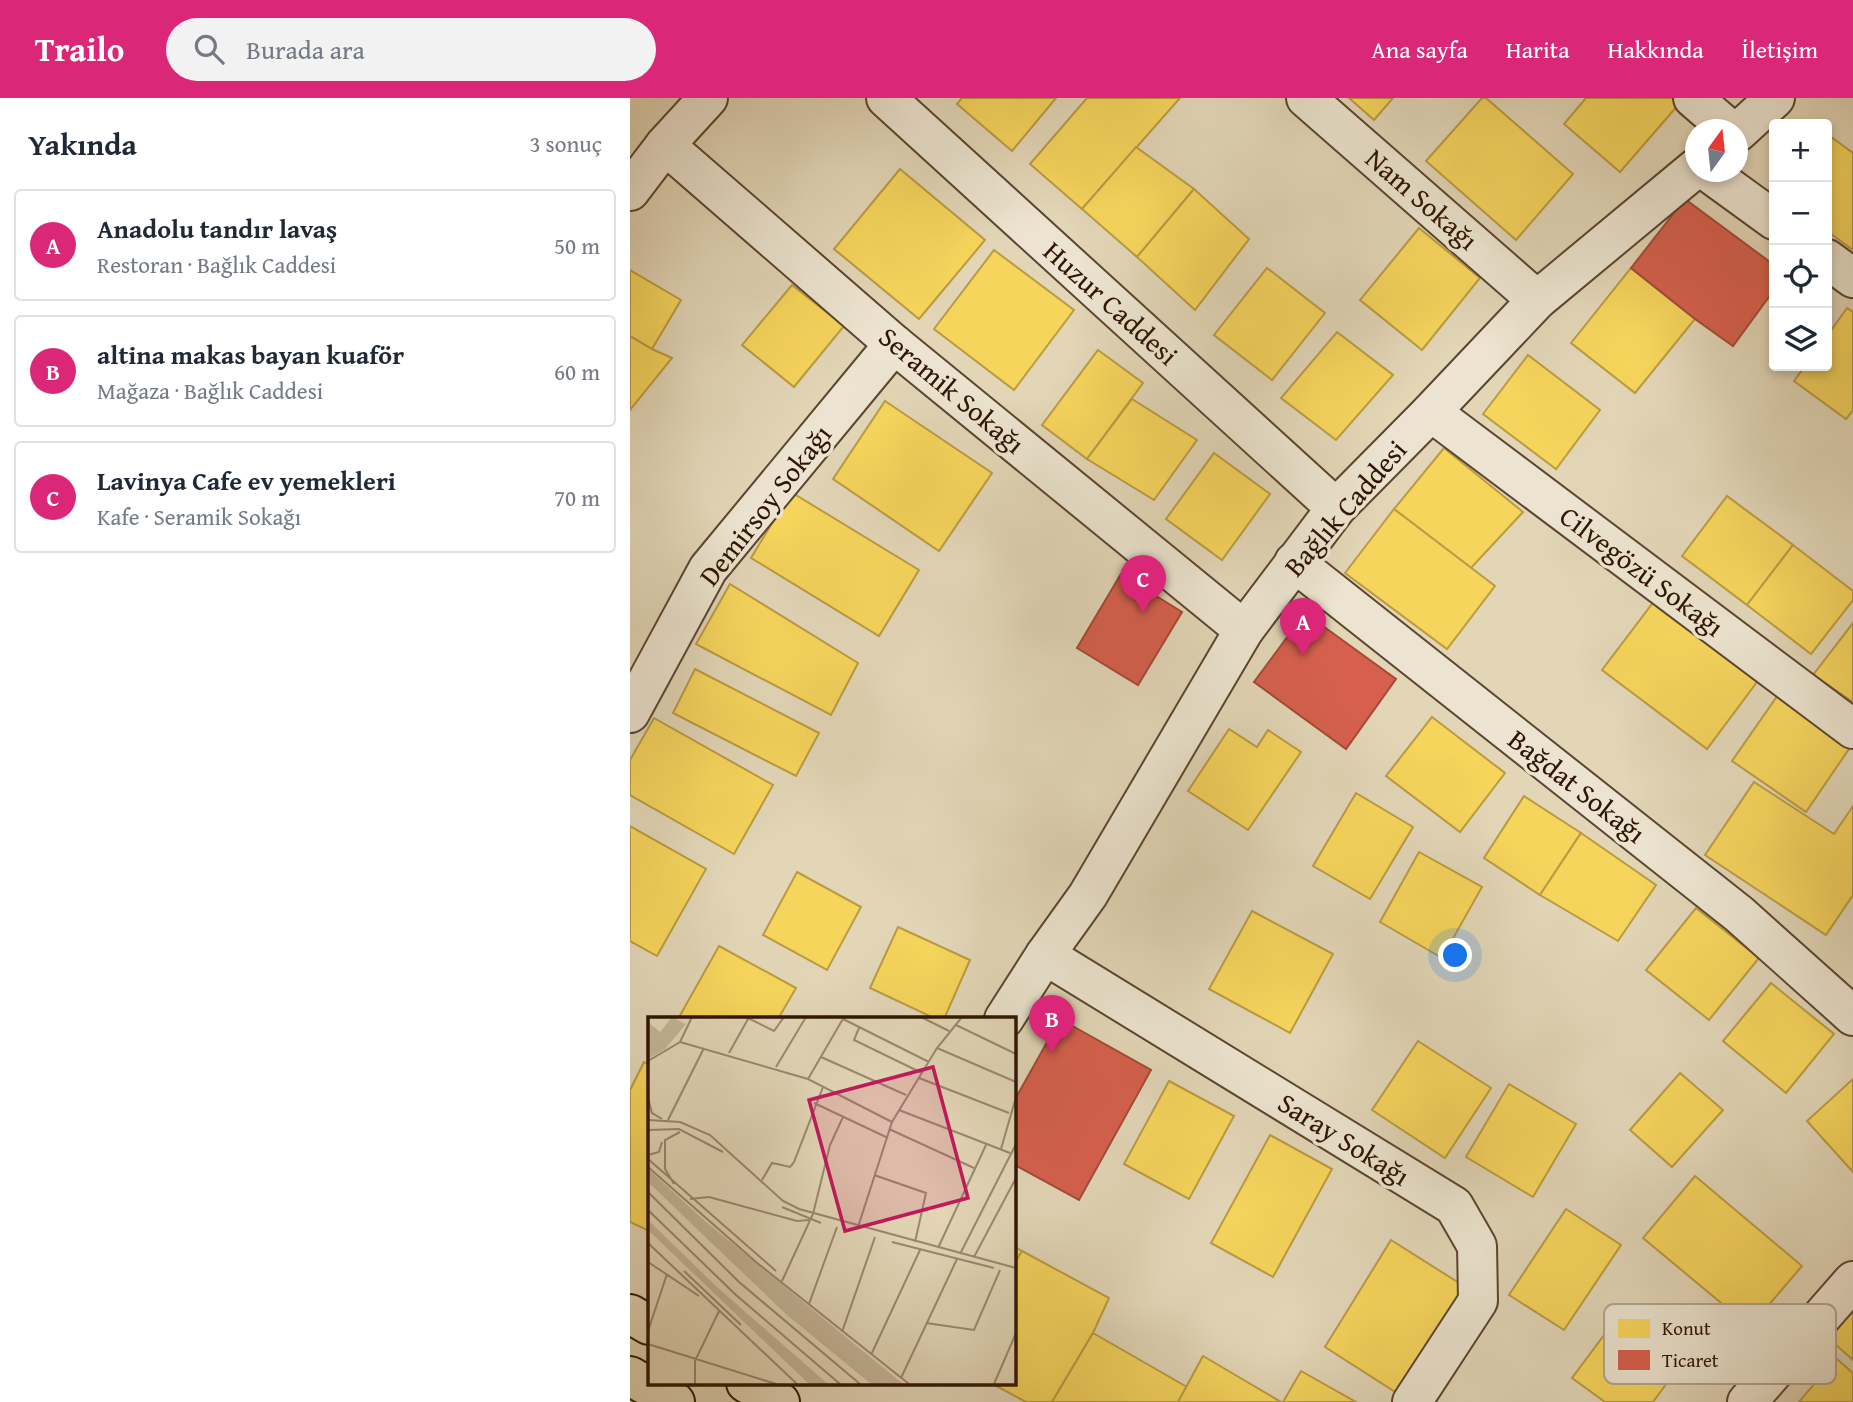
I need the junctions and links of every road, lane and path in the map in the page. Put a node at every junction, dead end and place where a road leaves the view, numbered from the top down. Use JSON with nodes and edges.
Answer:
{"nodes":[{"id":1,"x":708,"y":98,"type":"edge"},
{"id":2,"x":887,"y":98,"type":"edge"},
{"id":3,"x":1306,"y":98,"type":"edge"},
{"id":4,"x":1693,"y":98,"type":"edge"},
{"id":5,"x":1775,"y":98,"type":"edge"},
{"id":6,"x":1717,"y":119,"type":"edge"},
{"id":7,"x":1748,"y":123,"type":"edge"},
{"id":8,"x":665,"y":145,"type":"junction"},
{"id":9,"x":1685,"y":177,"type":"edge"},
{"id":10,"x":1722,"y":182,"type":"edge"},
{"id":11,"x":630,"y":191,"type":"edge"},
{"id":12,"x":1769,"y":216,"type":"edge"},
{"id":13,"x":1832,"y":263,"type":"edge"},
{"id":14,"x":1853,"y":278,"type":"edge"},
{"id":15,"x":1537,"y":300,"type":"junction"},
{"id":16,"x":894,"y":344,"type":"junction"},
{"id":17,"x":1431,"y":412,"type":"junction"},
{"id":18,"x":1336,"y":508,"type":"junction"},
{"id":19,"x":1294,"y":562,"type":"junction"},
{"id":20,"x":1244,"y":630,"type":"junction"},
{"id":21,"x":630,"y":713,"type":"edge"},
{"id":22,"x":1853,"y":729,"type":"edge"},
{"id":23,"x":1045,"y":955,"type":"junction"},
{"id":24,"x":1853,"y":1016,"type":"edge"},
{"id":25,"x":1005,"y":1017,"type":"edge"},
{"id":26,"x":1853,"y":1281,"type":"edge"},
{"id":27,"x":1833,"y":1304,"type":"edge"},
{"id":28,"x":630,"y":1314,"type":"edge"},
{"id":29,"x":648,"y":1324,"type":"edge"},
{"id":30,"x":630,"y":1376,"type":"edge"},
{"id":31,"x":1763,"y":1384,"type":"edge"},
{"id":32,"x":675,"y":1402,"type":"edge"},
{"id":33,"x":1412,"y":1402,"type":"edge"},
{"id":34,"x":1747,"y":1402,"type":"edge"}],
"edges":[{"from":1,"to":8,"type":"street"},
{"from":2,"to":18,"type":"street","name":"Huzur Caddesi"},
{"from":3,"to":15,"type":"street","name":"Nam Sokağı"},
{"from":4,"to":6,"type":"street"},
{"from":5,"to":7,"type":"street"},
{"from":8,"to":11,"type":"street"},
{"from":8,"to":16,"type":"street","name":"Seramik Sokağı"},
{"from":9,"to":15,"type":"street","name":"Bağlık Caddesi"},
{"from":10,"to":12,"type":"street"},
{"from":13,"to":14,"type":"street"},
{"from":15,"to":17,"type":"street","name":"Bağlık Caddesi"},
{"from":16,"to":20,"type":"street","name":"Seramik Sokağı"},
{"from":16,"to":21,"type":"street","name":"Demirsoy Sokağı"},
{"from":17,"to":18,"type":"street","name":"Bağlık Caddesi"},
{"from":17,"to":22,"type":"street","name":"Cilvegözü Sokağı"},
{"from":18,"to":19,"type":"street","name":"Bağlık Caddesi"},
{"from":19,"to":20,"type":"street","name":"Bağlık Caddesi"},
{"from":19,"to":24,"type":"street","name":"Bağdat Sokağı"},
{"from":20,"to":23,"type":"street","name":"Bağlık Caddesi"},
{"from":23,"to":25,"type":"street","name":"Bağlık Caddesi"},
{"from":23,"to":33,"type":"street","name":"Saray Sokağı"},
{"from":26,"to":27,"type":"street"},
{"from":28,"to":29,"type":"main road"},
{"from":30,"to":32,"type":"main road"},
{"from":31,"to":34,"type":"street"}]}
